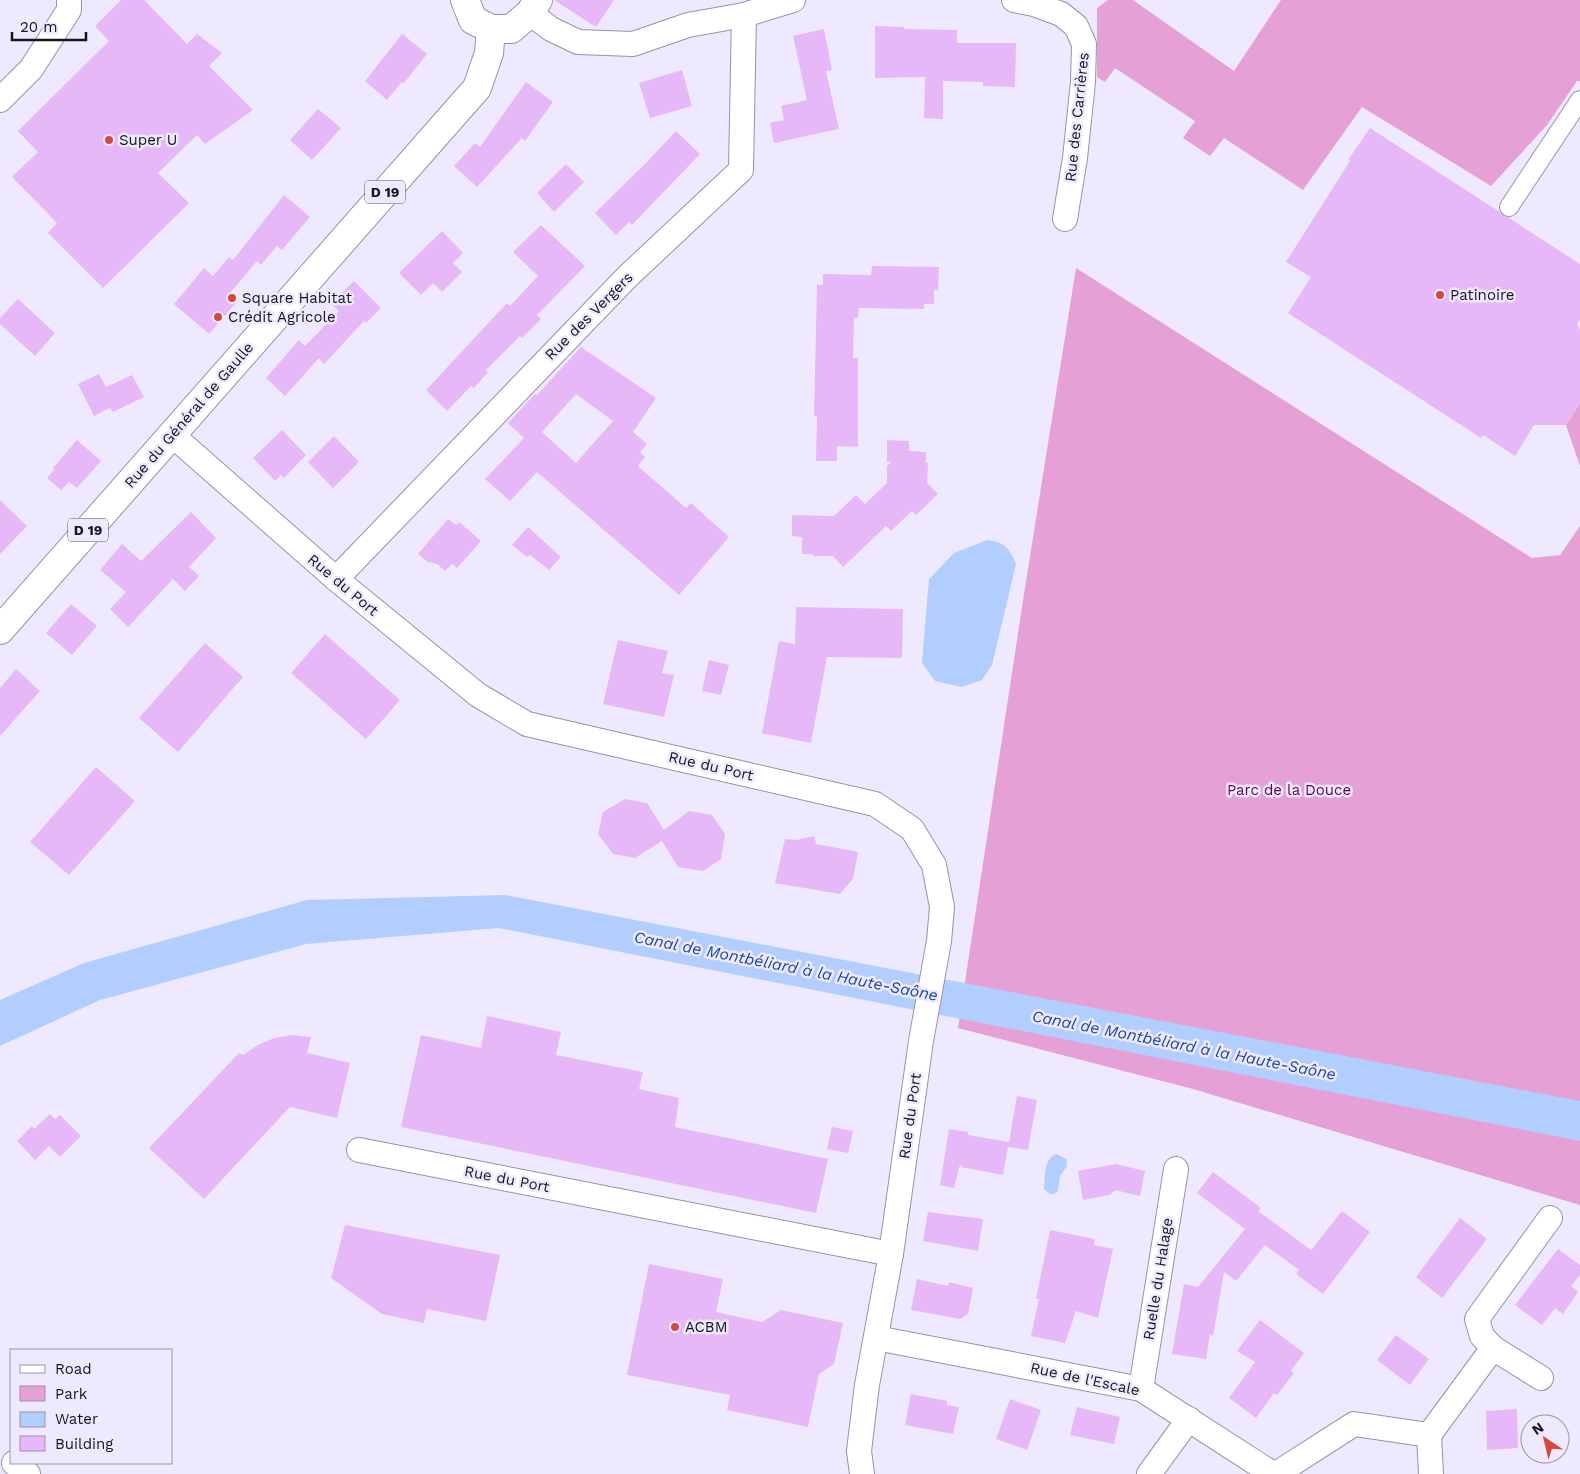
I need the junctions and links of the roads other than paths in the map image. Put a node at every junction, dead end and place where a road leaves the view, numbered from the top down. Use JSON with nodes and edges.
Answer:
{"nodes":[{"id":1,"x":69,"y":0,"type":"edge"},
{"id":2,"x":465,"y":0,"type":"edge"},
{"id":3,"x":793,"y":0,"type":"edge"},
{"id":4,"x":1014,"y":0,"type":"edge"},
{"id":5,"x":534,"y":6,"type":"edge"},
{"id":6,"x":744,"y":15,"type":"junction"},
{"id":7,"x":491,"y":30,"type":"junction"},
{"id":8,"x":0,"y":100,"type":"edge"},
{"id":9,"x":1580,"y":100,"type":"edge"},
{"id":10,"x":1509,"y":207,"type":"dead end"},
{"id":11,"x":1065,"y":218,"type":"dead end"},
{"id":12,"x":172,"y":434,"type":"junction"},
{"id":13,"x":336,"y":580,"type":"junction"},
{"id":14,"x":0,"y":630,"type":"edge"},
{"id":15,"x":359,"y":1150,"type":"dead end"},
{"id":16,"x":1176,"y":1169,"type":"dead end"},
{"id":17,"x":1550,"y":1218,"type":"dead end"},
{"id":18,"x":891,"y":1254,"type":"junction"},
{"id":19,"x":876,"y":1338,"type":"junction"},
{"id":20,"x":1493,"y":1348,"type":"junction"},
{"id":21,"x":1541,"y":1378,"type":"dead end"},
{"id":22,"x":1141,"y":1389,"type":"junction"},
{"id":23,"x":1189,"y":1419,"type":"junction"},
{"id":24,"x":1429,"y":1435,"type":"junction"},
{"id":25,"x":0,"y":1452,"type":"edge"},
{"id":26,"x":10,"y":1460,"type":"edge"},
{"id":27,"x":16,"y":1464,"type":"edge"},
{"id":28,"x":28,"y":1474,"type":"edge"},
{"id":29,"x":862,"y":1474,"type":"edge"},
{"id":30,"x":1149,"y":1474,"type":"edge"},
{"id":31,"x":1274,"y":1474,"type":"edge"},
{"id":32,"x":1431,"y":1474,"type":"edge"}],
"edges":[{"from":1,"to":8,"type":"street"},
{"from":2,"to":7,"type":"main road"},
{"from":3,"to":6,"type":"street"},
{"from":4,"to":11,"type":"street","name":"Rue des Carrières"},
{"from":5,"to":6,"type":"street"},
{"from":5,"to":7,"type":"main road"},
{"from":6,"to":13,"type":"street","name":"Rue des Vergers"},
{"from":7,"to":12,"type":"main road","name":"Rue du Général de Gaulle","number":"D 19"},
{"from":9,"to":10,"type":"street"},
{"from":12,"to":13,"type":"street","name":"Rue du Port"},
{"from":12,"to":14,"type":"main road","name":"Rue du Général de Gaulle","number":"D 19"},
{"from":13,"to":18,"type":"street","name":"Rue du Port"},
{"from":15,"to":18,"type":"street","name":"Rue du Port"},
{"from":16,"to":22,"type":"street","name":"Ruelle du Halage"},
{"from":17,"to":20,"type":"street"},
{"from":18,"to":19,"type":"street","name":"Rue du Port"},
{"from":19,"to":22,"type":"street","name":"Rue de l'Escale"},
{"from":19,"to":29,"type":"street","name":"Rue du Port"},
{"from":20,"to":21,"type":"street"},
{"from":20,"to":24,"type":"street"},
{"from":22,"to":23,"type":"street","name":"Rue de l'Escale"},
{"from":23,"to":30,"type":"street"},
{"from":23,"to":31,"type":"street","name":"Rue de l'Escale"},
{"from":24,"to":31,"type":"street","name":"Rue de l'Escale"},
{"from":24,"to":32,"type":"street"},
{"from":25,"to":26,"type":"street"},
{"from":27,"to":28,"type":"street"}]}
